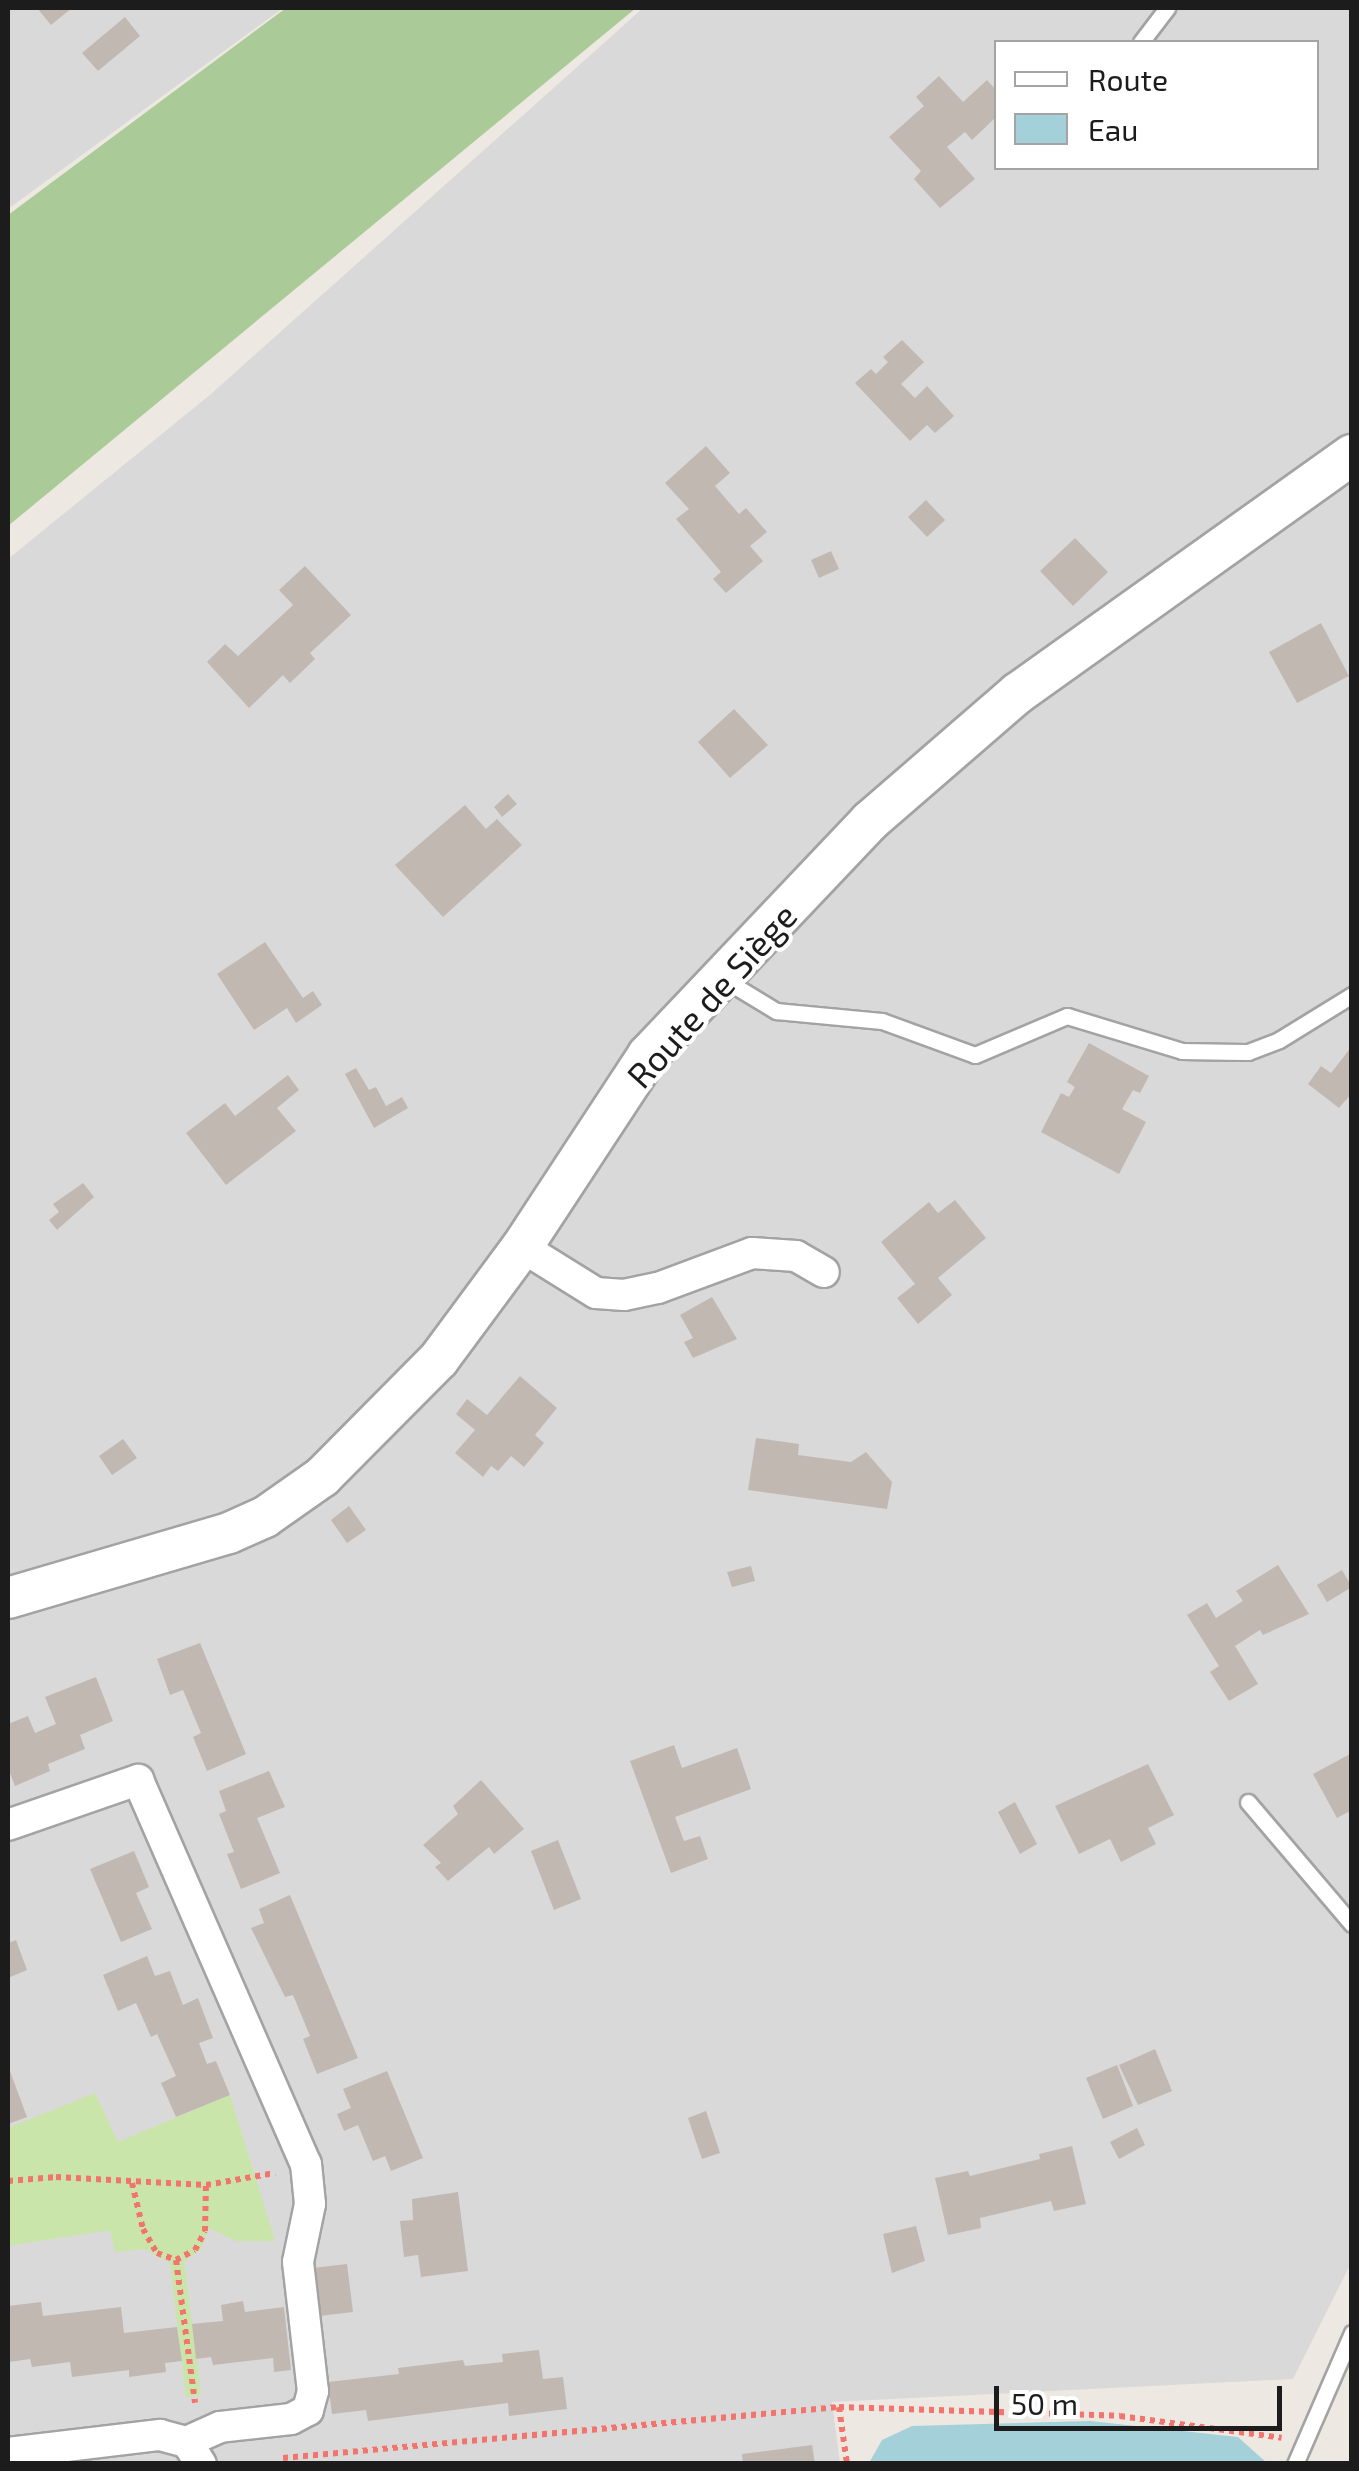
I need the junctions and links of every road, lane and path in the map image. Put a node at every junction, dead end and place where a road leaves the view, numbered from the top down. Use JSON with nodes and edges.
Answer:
{"nodes":[{"id":1,"x":1168,"y":8,"type":"edge"},
{"id":2,"x":1143,"y":40,"type":"edge"},
{"id":3,"x":1352,"y":455,"type":"edge"},
{"id":4,"x":721,"y":978,"type":"junction"},
{"id":5,"x":1352,"y":996,"type":"edge"},
{"id":6,"x":522,"y":1246,"type":"junction"},
{"id":7,"x":824,"y":1272,"type":"dead end"},
{"id":8,"x":8,"y":1598,"type":"edge"},
{"id":9,"x":1248,"y":1802,"type":"dead end"},
{"id":10,"x":8,"y":1824,"type":"edge"},
{"id":11,"x":1352,"y":1924,"type":"edge"},
{"id":12,"x":306,"y":2164,"type":"junction"},
{"id":13,"x":8,"y":2180,"type":"edge"},
{"id":14,"x":132,"y":2183,"type":"junction"},
{"id":15,"x":206,"y":2184,"type":"junction"},
{"id":16,"x":176,"y":2260,"type":"junction"},
{"id":17,"x":1352,"y":2333,"type":"edge"},
{"id":18,"x":840,"y":2408,"type":"junction"},
{"id":19,"x":1303,"y":2442,"type":"junction"},
{"id":20,"x":8,"y":2453,"type":"edge"},
{"id":21,"x":194,"y":2453,"type":"edge"},
{"id":22,"x":282,"y":2458,"type":"dead end"},
{"id":23,"x":846,"y":2464,"type":"edge"},
{"id":24,"x":1295,"y":2464,"type":"edge"}],
"edges":[{"from":1,"to":2,"type":"lane"},
{"from":3,"to":4,"type":"street","name":"Route de Siège"},
{"from":4,"to":5,"type":"lane"},
{"from":4,"to":6,"type":"street","name":"Route de Siège"},
{"from":6,"to":7,"type":"street"},
{"from":6,"to":8,"type":"street","name":"Route de Siège"},
{"from":9,"to":11,"type":"lane"},
{"from":10,"to":12,"type":"street"},
{"from":12,"to":15,"type":"path"},
{"from":12,"to":21,"type":"street"},
{"from":13,"to":14,"type":"path"},
{"from":14,"to":15,"type":"path"},
{"from":14,"to":16,"type":"path"},
{"from":15,"to":16,"type":"path"},
{"from":16,"to":21,"type":"path"},
{"from":17,"to":19,"type":"lane"},
{"from":18,"to":19,"type":"path"},
{"from":18,"to":22,"type":"path"},
{"from":18,"to":23,"type":"path"},
{"from":19,"to":24,"type":"lane"},
{"from":20,"to":21,"type":"street"}]}
